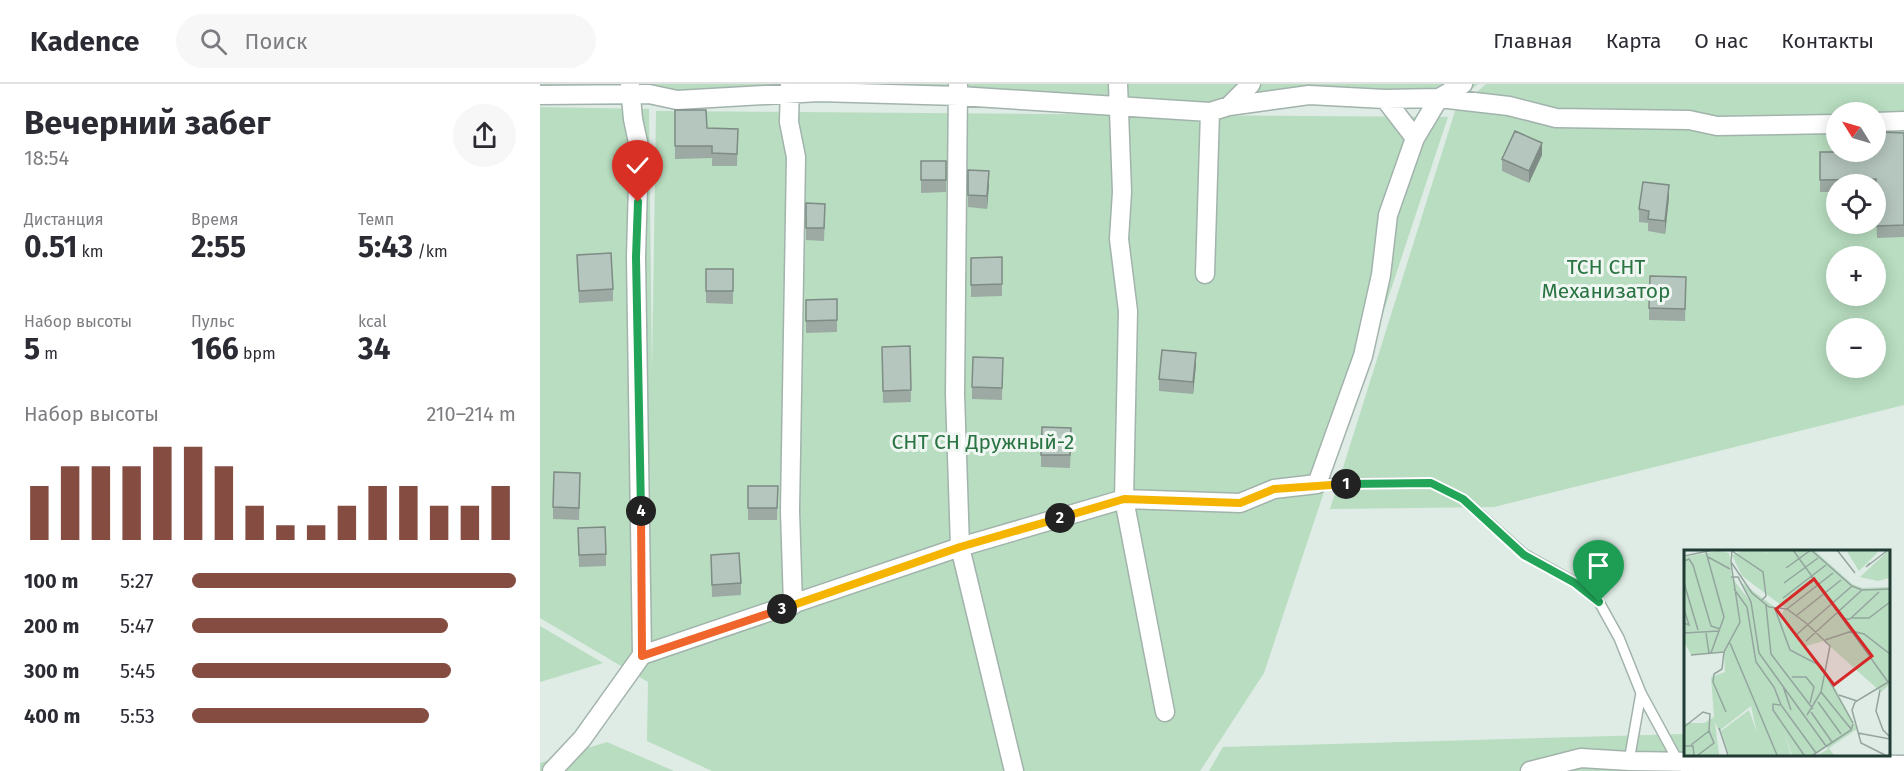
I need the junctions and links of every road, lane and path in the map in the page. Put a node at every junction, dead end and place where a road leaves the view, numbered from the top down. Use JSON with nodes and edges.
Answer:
{"nodes":[{"id":1,"x":1118,"y":84,"type":"edge"},
{"id":2,"x":1251,"y":84,"type":"edge"},
{"id":3,"x":1463,"y":84,"type":"edge"},
{"id":4,"x":790,"y":89,"type":"edge"},
{"id":5,"x":630,"y":90,"type":"edge"},
{"id":6,"x":959,"y":90,"type":"edge"},
{"id":7,"x":540,"y":95,"type":"edge"},
{"id":8,"x":1439,"y":98,"type":"junction"},
{"id":9,"x":1385,"y":99,"type":"junction"},
{"id":10,"x":1118,"y":106,"type":"junction"},
{"id":11,"x":1229,"y":106,"type":"junction"},
{"id":12,"x":1210,"y":112,"type":"junction"},
{"id":13,"x":1904,"y":121,"type":"edge"},
{"id":14,"x":1886,"y":122,"type":"edge"},
{"id":15,"x":1826,"y":124,"type":"edge"},
{"id":16,"x":1415,"y":138,"type":"junction"},
{"id":17,"x":1204,"y":274,"type":"dead end"},
{"id":18,"x":1317,"y":484,"type":"junction"},
{"id":19,"x":1124,"y":499,"type":"junction"},
{"id":20,"x":960,"y":547,"type":"junction"},
{"id":21,"x":794,"y":605,"type":"junction"},
{"id":22,"x":642,"y":656,"type":"junction"},
{"id":23,"x":1641,"y":693,"type":"junction"},
{"id":24,"x":1165,"y":712,"type":"dead end"},
{"id":25,"x":1629,"y":761,"type":"junction"},
{"id":26,"x":1904,"y":765,"type":"edge"},
{"id":27,"x":1683,"y":766,"type":"edge"},
{"id":28,"x":552,"y":771,"type":"edge"},
{"id":29,"x":1014,"y":771,"type":"edge"},
{"id":30,"x":1530,"y":771,"type":"edge"}],
"edges":[{"from":1,"to":10,"type":"street"},
{"from":2,"to":11,"type":"street"},
{"from":3,"to":8,"type":"street"},
{"from":4,"to":5,"type":"street"},
{"from":4,"to":6,"type":"street"},
{"from":4,"to":21,"type":"street"},
{"from":5,"to":7,"type":"street"},
{"from":5,"to":22,"type":"street"},
{"from":6,"to":10,"type":"street"},
{"from":6,"to":20,"type":"street"},
{"from":8,"to":9,"type":"street"},
{"from":8,"to":15,"type":"street"},
{"from":8,"to":16,"type":"street"},
{"from":9,"to":11,"type":"street"},
{"from":9,"to":16,"type":"street"},
{"from":10,"to":12,"type":"street"},
{"from":10,"to":19,"type":"street"},
{"from":11,"to":12,"type":"street"},
{"from":12,"to":17,"type":"street"},
{"from":13,"to":14,"type":"street"},
{"from":16,"to":18,"type":"street"},
{"from":18,"to":19,"type":"street"},
{"from":18,"to":23,"type":"lane"},
{"from":19,"to":20,"type":"street"},
{"from":19,"to":24,"type":"street"},
{"from":20,"to":21,"type":"street"},
{"from":20,"to":29,"type":"street"},
{"from":21,"to":22,"type":"street"},
{"from":22,"to":28,"type":"street"},
{"from":23,"to":25,"type":"lane"},
{"from":23,"to":27,"type":"lane"},
{"from":25,"to":27,"type":"street"},
{"from":25,"to":30,"type":"street"},
{"from":26,"to":27,"type":"street"}]}
